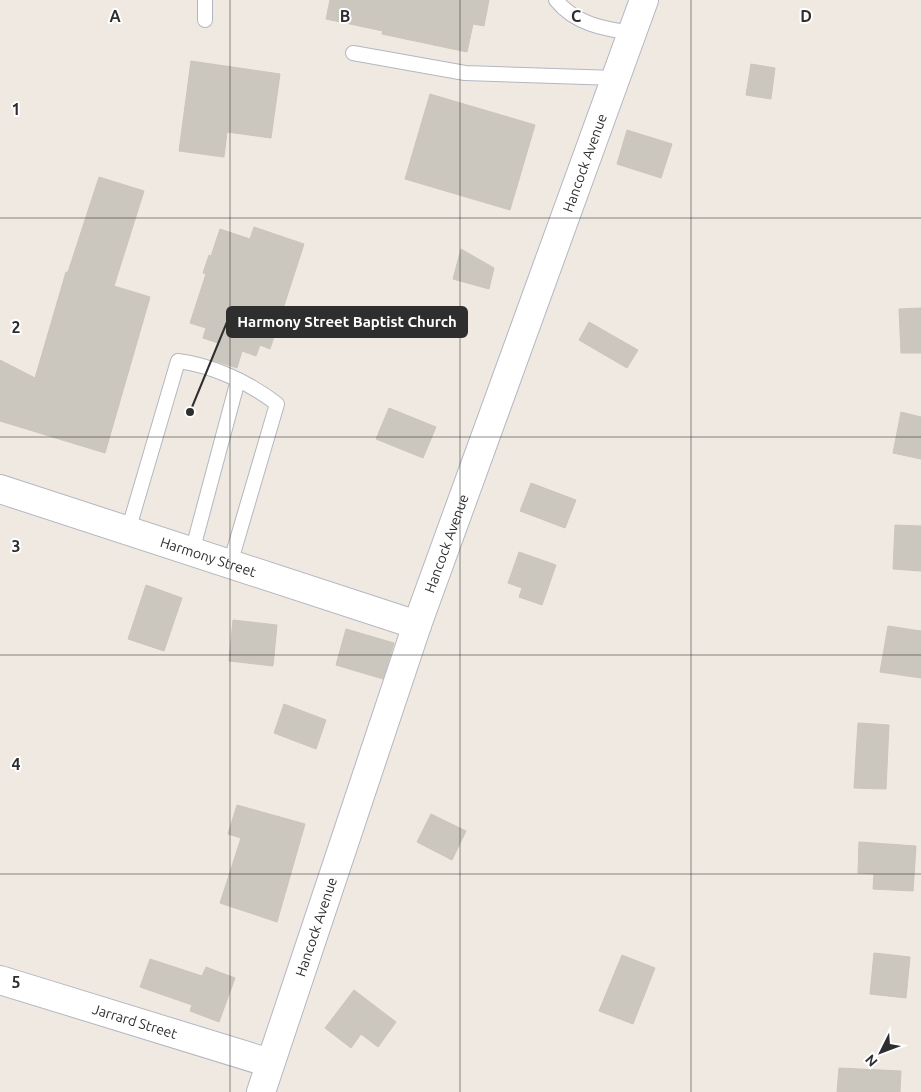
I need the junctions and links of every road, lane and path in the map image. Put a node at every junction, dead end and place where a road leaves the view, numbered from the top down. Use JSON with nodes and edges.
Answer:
{"nodes":[{"id":1,"x":205,"y":0,"type":"edge"},
{"id":2,"x":556,"y":0,"type":"edge"},
{"id":3,"x":644,"y":0,"type":"edge"},
{"id":4,"x":205,"y":20,"type":"dead end"},
{"id":5,"x":633,"y":33,"type":"junction"},
{"id":6,"x":353,"y":53,"type":"dead end"},
{"id":7,"x":616,"y":78,"type":"junction"},
{"id":8,"x":238,"y":380,"type":"junction"},
{"id":9,"x":0,"y":489,"type":"edge"},
{"id":10,"x":128,"y":531,"type":"junction"},
{"id":11,"x":192,"y":552,"type":"junction"},
{"id":12,"x":230,"y":564,"type":"junction"},
{"id":13,"x":417,"y":625,"type":"junction"},
{"id":14,"x":0,"y":980,"type":"edge"},
{"id":15,"x":270,"y":1063,"type":"junction"},
{"id":16,"x":261,"y":1092,"type":"edge"}],
"edges":[{"from":1,"to":4,"type":"lane"},
{"from":2,"to":5,"type":"lane"},
{"from":3,"to":5,"type":"street","name":"Hancock Avenue"},
{"from":5,"to":7,"type":"street","name":"Hancock Avenue"},
{"from":6,"to":7,"type":"lane"},
{"from":7,"to":13,"type":"street","name":"Hancock Avenue"},
{"from":8,"to":10,"type":"lane"},
{"from":8,"to":11,"type":"lane"},
{"from":8,"to":12,"type":"lane"},
{"from":9,"to":10,"type":"street","name":"Harmony Street"},
{"from":10,"to":11,"type":"street","name":"Harmony Street"},
{"from":11,"to":12,"type":"street","name":"Harmony Street"},
{"from":12,"to":13,"type":"street","name":"Harmony Street"},
{"from":13,"to":15,"type":"street","name":"Hancock Avenue"},
{"from":14,"to":15,"type":"street","name":"Jarrard Street"},
{"from":15,"to":16,"type":"street","name":"Hancock Avenue"}]}
